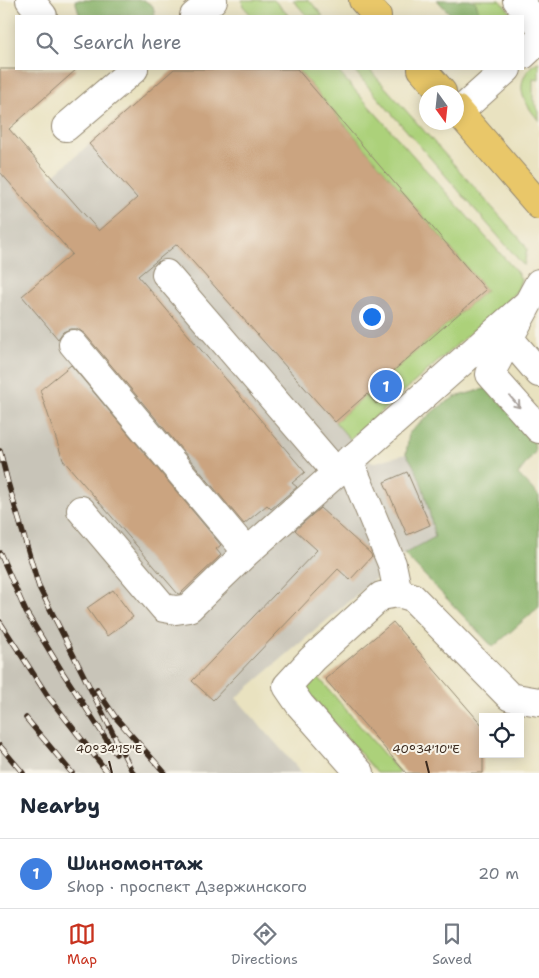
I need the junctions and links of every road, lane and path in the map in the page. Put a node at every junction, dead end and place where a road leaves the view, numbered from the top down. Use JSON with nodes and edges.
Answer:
{"nodes":[{"id":1,"x":30,"y":0,"type":"edge"},
{"id":2,"x":213,"y":0,"type":"edge"},
{"id":3,"x":362,"y":0,"type":"edge"},
{"id":4,"x":517,"y":0,"type":"edge"},
{"id":5,"x":42,"y":15,"type":"edge"},
{"id":6,"x":195,"y":15,"type":"edge"},
{"id":7,"x":375,"y":15,"type":"edge"},
{"id":8,"x":539,"y":24,"type":"edge"},
{"id":9,"x":539,"y":40,"type":"edge"},
{"id":10,"x":524,"y":53,"type":"edge"},
{"id":11,"x":133,"y":70,"type":"edge"},
{"id":12,"x":423,"y":70,"type":"edge"},
{"id":13,"x":505,"y":70,"type":"edge"},
{"id":14,"x":436,"y":85,"type":"edge"},
{"id":15,"x":464,"y":96,"type":"edge"},
{"id":16,"x":464,"y":118,"type":"edge"},
{"id":17,"x":66,"y":127,"type":"dead end"},
{"id":18,"x":539,"y":205,"type":"edge"},
{"id":19,"x":166,"y":274,"type":"dead end"},
{"id":20,"x":533,"y":293,"type":"edge"},
{"id":21,"x":509,"y":338,"type":"junction"},
{"id":22,"x":73,"y":344,"type":"dead end"},
{"id":23,"x":539,"y":373,"type":"edge"},
{"id":24,"x":539,"y":429,"type":"edge"},
{"id":25,"x":343,"y":466,"type":"junction"},
{"id":26,"x":80,"y":510,"type":"dead end"},
{"id":27,"x":247,"y":552,"type":"junction"},
{"id":28,"x":398,"y":593,"type":"junction"},
{"id":29,"x":539,"y":702,"type":"edge"},
{"id":30,"x":360,"y":773,"type":"edge"}],
"edges":[{"from":1,"to":5,"type":"lane"},
{"from":2,"to":6,"type":"lane"},
{"from":3,"to":7,"type":"main road"},
{"from":4,"to":8,"type":"lane"},
{"from":9,"to":10,"type":"lane"},
{"from":11,"to":17,"type":"lane"},
{"from":12,"to":14,"type":"main road"},
{"from":13,"to":15,"type":"lane"},
{"from":16,"to":18,"type":"main road"},
{"from":19,"to":25,"type":"lane"},
{"from":20,"to":21,"type":"lane"},
{"from":20,"to":25,"type":"lane"},
{"from":21,"to":23,"type":"lane"},
{"from":21,"to":24,"type":"lane","one_way":true},
{"from":22,"to":27,"type":"lane"},
{"from":25,"to":27,"type":"lane"},
{"from":25,"to":28,"type":"lane"},
{"from":26,"to":27,"type":"lane"},
{"from":28,"to":29,"type":"lane"},
{"from":28,"to":30,"type":"lane"}]}
